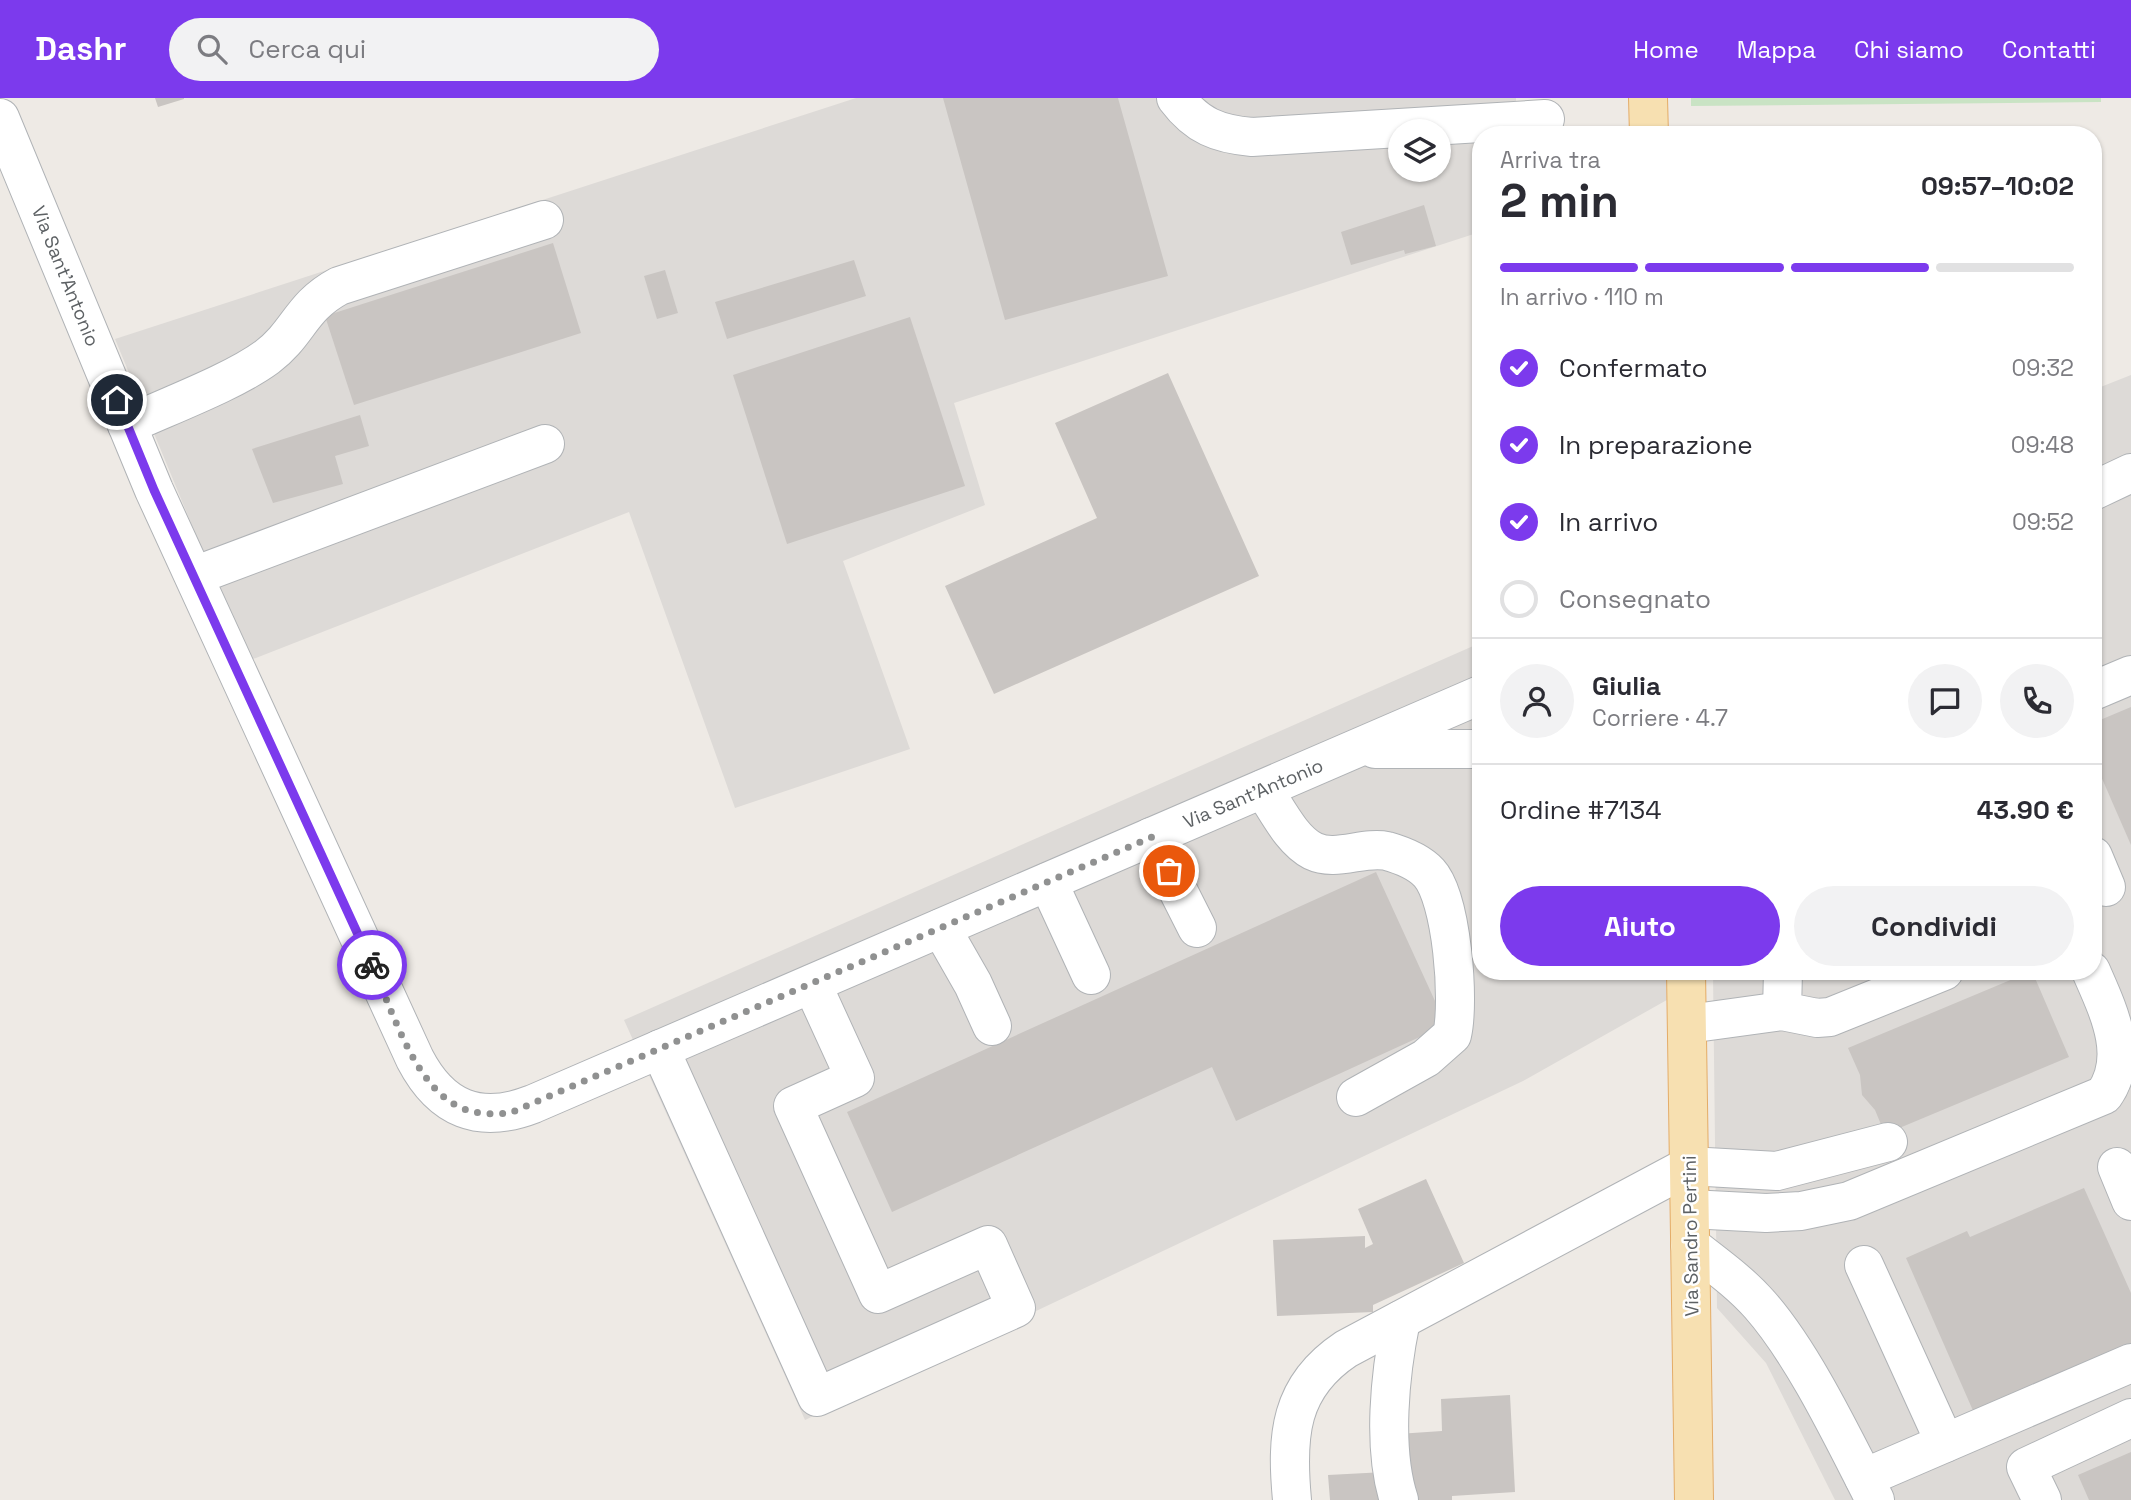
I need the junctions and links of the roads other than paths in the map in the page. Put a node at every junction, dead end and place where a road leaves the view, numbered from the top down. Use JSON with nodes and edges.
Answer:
{"nodes":[{"id":1,"x":1176,"y":98,"type":"edge"},
{"id":2,"x":1648,"y":98,"type":"edge"},
{"id":3,"x":1545,"y":117,"type":"edge"},
{"id":4,"x":0,"y":118,"type":"edge"},
{"id":5,"x":1649,"y":126,"type":"edge"},
{"id":6,"x":544,"y":220,"type":"dead end"},
{"id":7,"x":127,"y":425,"type":"junction"},
{"id":8,"x":545,"y":444,"type":"dead end"},
{"id":9,"x":2131,"y":473,"type":"edge"},
{"id":10,"x":2102,"y":487,"type":"edge"},
{"id":11,"x":194,"y":576,"type":"junction"},
{"id":12,"x":2131,"y":675,"type":"edge"},
{"id":13,"x":2102,"y":687,"type":"edge"},
{"id":14,"x":1472,"y":698,"type":"edge"},
{"id":15,"x":1472,"y":748,"type":"edge"},
{"id":16,"x":1352,"y":750,"type":"junction"},
{"id":17,"x":1264,"y":789,"type":"junction"},
{"id":18,"x":1152,"y":837,"type":"junction"},
{"id":19,"x":1048,"y":882,"type":"junction"},
{"id":20,"x":941,"y":928,"type":"junction"},
{"id":21,"x":1197,"y":928,"type":"dead end"},
{"id":22,"x":1091,"y":975,"type":"dead end"},
{"id":23,"x":1686,"y":980,"type":"edge"},
{"id":24,"x":1783,"y":980,"type":"edge"},
{"id":25,"x":1922,"y":980,"type":"edge"},
{"id":26,"x":2095,"y":980,"type":"edge"},
{"id":27,"x":812,"y":984,"type":"junction"},
{"id":28,"x":1782,"y":1011,"type":"junction"},
{"id":29,"x":1688,"y":1024,"type":"junction"},
{"id":30,"x":992,"y":1026,"type":"dead end"},
{"id":31,"x":660,"y":1049,"type":"junction"},
{"id":32,"x":1356,"y":1097,"type":"dead end"},
{"id":33,"x":1888,"y":1142,"type":"dead end"},
{"id":34,"x":1689,"y":1166,"type":"junction"},
{"id":35,"x":1690,"y":1227,"type":"junction"},
{"id":36,"x":1864,"y":1265,"type":"dead end"},
{"id":37,"x":1401,"y":1320,"type":"junction"},
{"id":38,"x":2131,"y":1363,"type":"edge"},
{"id":39,"x":2131,"y":1418,"type":"edge"},
{"id":40,"x":1945,"y":1443,"type":"junction"},
{"id":41,"x":1869,"y":1489,"type":"edge"},
{"id":42,"x":1292,"y":1500,"type":"edge"},
{"id":43,"x":1399,"y":1500,"type":"edge"},
{"id":44,"x":1694,"y":1500,"type":"edge"},
{"id":45,"x":2042,"y":1500,"type":"edge"}],
"edges":[{"from":1,"to":3,"type":"street"},
{"from":2,"to":5,"type":"main road"},
{"from":4,"to":7,"type":"street","name":"Via Sant'Antonio"},
{"from":6,"to":7,"type":"street"},
{"from":7,"to":11,"type":"street","name":"Via Sant'Antonio"},
{"from":8,"to":11,"type":"street"},
{"from":9,"to":10,"type":"street"},
{"from":11,"to":31,"type":"street","name":"Via Sant'Antonio"},
{"from":12,"to":13,"type":"street"},
{"from":14,"to":16,"type":"street","name":"Via Sant'Antonio"},
{"from":15,"to":16,"type":"street","name":"Via Sant'Antonio"},
{"from":16,"to":17,"type":"street","name":"Via Sant'Antonio"},
{"from":17,"to":18,"type":"street","name":"Via Sant'Antonio"},
{"from":17,"to":32,"type":"street"},
{"from":18,"to":19,"type":"street","name":"Via Sant'Antonio"},
{"from":18,"to":21,"type":"street"},
{"from":19,"to":20,"type":"street","name":"Via Sant'Antonio"},
{"from":19,"to":22,"type":"street"},
{"from":20,"to":27,"type":"street","name":"Via Sant'Antonio"},
{"from":20,"to":30,"type":"street"},
{"from":23,"to":29,"type":"main road","name":"Via Sandro Pertini"},
{"from":24,"to":28,"type":"street"},
{"from":25,"to":28,"type":"street"},
{"from":26,"to":35,"type":"street"},
{"from":27,"to":31,"type":"street","name":"Via Sant'Antonio"},
{"from":27,"to":31,"type":"street"},
{"from":28,"to":29,"type":"street"},
{"from":29,"to":34,"type":"main road","name":"Via Sandro Pertini"},
{"from":33,"to":34,"type":"street"},
{"from":34,"to":35,"type":"main road","name":"Via Sandro Pertini"},
{"from":34,"to":37,"type":"street"},
{"from":35,"to":41,"type":"street"},
{"from":35,"to":44,"type":"main road","name":"Via Sandro Pertini"},
{"from":36,"to":40,"type":"street"},
{"from":37,"to":42,"type":"street"},
{"from":37,"to":43,"type":"street"},
{"from":38,"to":40,"type":"street"},
{"from":39,"to":45,"type":"street"},
{"from":40,"to":41,"type":"street"}]}
